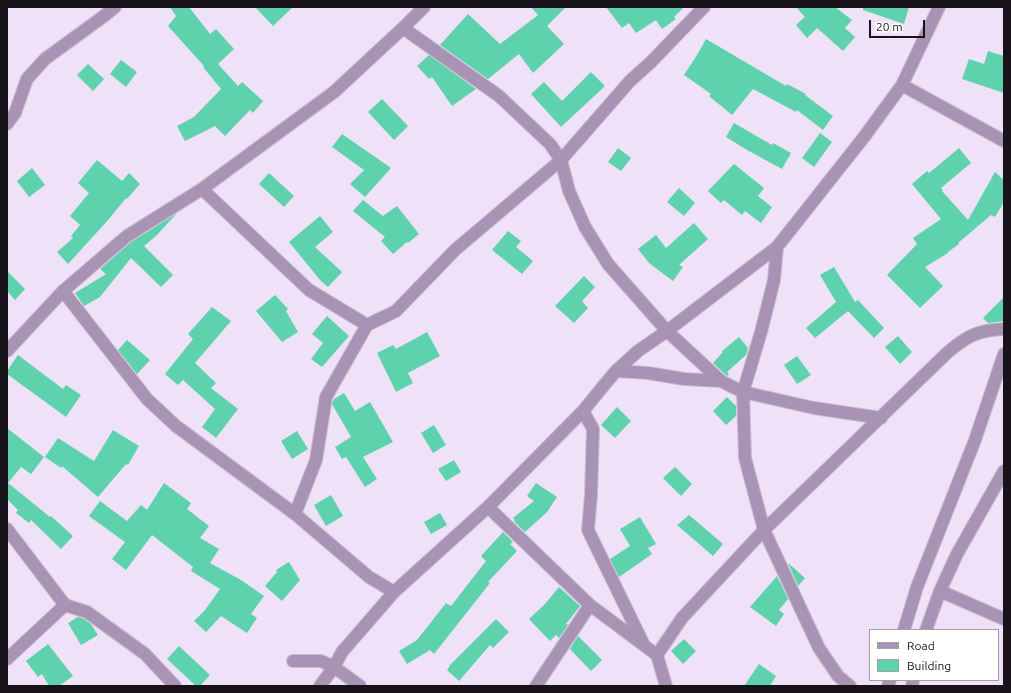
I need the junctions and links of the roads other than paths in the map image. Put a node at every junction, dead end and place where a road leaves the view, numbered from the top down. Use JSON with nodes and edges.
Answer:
{"nodes":[{"id":1,"x":114,"y":7,"type":"edge"},
{"id":2,"x":424,"y":7,"type":"edge"},
{"id":3,"x":704,"y":7,"type":"edge"},
{"id":4,"x":939,"y":7,"type":"edge"},
{"id":5,"x":403,"y":28,"type":"junction"},
{"id":6,"x":902,"y":85,"type":"junction"},
{"id":7,"x":7,"y":124,"type":"edge"},
{"id":8,"x":1004,"y":141,"type":"edge"},
{"id":9,"x":561,"y":160,"type":"junction"},
{"id":10,"x":202,"y":189,"type":"junction"},
{"id":11,"x":777,"y":247,"type":"junction"},
{"id":12,"x":63,"y":291,"type":"junction"},
{"id":13,"x":367,"y":325,"type":"junction"},
{"id":14,"x":1004,"y":329,"type":"edge"},
{"id":15,"x":668,"y":331,"type":"junction"},
{"id":16,"x":7,"y":351,"type":"edge"},
{"id":17,"x":1004,"y":354,"type":"edge"},
{"id":18,"x":616,"y":371,"type":"junction"},
{"id":19,"x":721,"y":381,"type":"junction"},
{"id":20,"x":743,"y":392,"type":"junction"},
{"id":21,"x":583,"y":412,"type":"junction"},
{"id":22,"x":881,"y":418,"type":"junction"},
{"id":23,"x":1002,"y":478,"type":"edge"},
{"id":24,"x":488,"y":507,"type":"junction"},
{"id":25,"x":295,"y":514,"type":"junction"},
{"id":26,"x":7,"y":529,"type":"edge"},
{"id":27,"x":764,"y":530,"type":"junction"},
{"id":28,"x":940,"y":591,"type":"junction"},
{"id":29,"x":394,"y":592,"type":"junction"},
{"id":30,"x":65,"y":605,"type":"junction"},
{"id":31,"x":590,"y":606,"type":"junction"},
{"id":32,"x":1004,"y":619,"type":"edge"},
{"id":33,"x":904,"y":629,"type":"edge"},
{"id":34,"x":926,"y":629,"type":"edge"},
{"id":35,"x":644,"y":645,"type":"junction"},
{"id":36,"x":657,"y":656,"type":"junction"},
{"id":37,"x":7,"y":659,"type":"edge"},
{"id":38,"x":293,"y":661,"type":"dead end"},
{"id":39,"x":334,"y":667,"type":"junction"},
{"id":40,"x":175,"y":686,"type":"edge"},
{"id":41,"x":320,"y":686,"type":"edge"},
{"id":42,"x":360,"y":686,"type":"edge"},
{"id":43,"x":536,"y":686,"type":"edge"},
{"id":44,"x":666,"y":686,"type":"edge"},
{"id":45,"x":850,"y":686,"type":"edge"}],
"edges":[{"from":1,"to":7,"type":"street"},
{"from":2,"to":5,"type":"street"},
{"from":3,"to":9,"type":"street"},
{"from":4,"to":6,"type":"street"},
{"from":5,"to":9,"type":"street"},
{"from":5,"to":10,"type":"street"},
{"from":6,"to":8,"type":"street"},
{"from":6,"to":11,"type":"street"},
{"from":9,"to":13,"type":"street"},
{"from":9,"to":15,"type":"street"},
{"from":10,"to":12,"type":"street"},
{"from":10,"to":13,"type":"street"},
{"from":11,"to":15,"type":"street"},
{"from":11,"to":20,"type":"street"},
{"from":12,"to":16,"type":"street"},
{"from":12,"to":25,"type":"street"},
{"from":13,"to":25,"type":"street"},
{"from":14,"to":22,"type":"street"},
{"from":15,"to":18,"type":"street"},
{"from":15,"to":19,"type":"street"},
{"from":17,"to":33,"type":"street"},
{"from":18,"to":19,"type":"street"},
{"from":18,"to":21,"type":"street"},
{"from":19,"to":20,"type":"street"},
{"from":20,"to":22,"type":"street"},
{"from":20,"to":27,"type":"street"},
{"from":21,"to":24,"type":"street"},
{"from":21,"to":35,"type":"street"},
{"from":22,"to":27,"type":"street"},
{"from":23,"to":28,"type":"street"},
{"from":24,"to":29,"type":"street"},
{"from":24,"to":31,"type":"street"},
{"from":25,"to":29,"type":"street"},
{"from":26,"to":30,"type":"street"},
{"from":27,"to":36,"type":"street"},
{"from":27,"to":45,"type":"street"},
{"from":28,"to":32,"type":"street"},
{"from":28,"to":34,"type":"street"},
{"from":29,"to":39,"type":"street"},
{"from":30,"to":37,"type":"street"},
{"from":30,"to":40,"type":"street"},
{"from":31,"to":35,"type":"street"},
{"from":31,"to":43,"type":"street"},
{"from":35,"to":36,"type":"street"},
{"from":36,"to":44,"type":"street"},
{"from":38,"to":39,"type":"street"},
{"from":39,"to":41,"type":"street"},
{"from":39,"to":42,"type":"street"}]}
